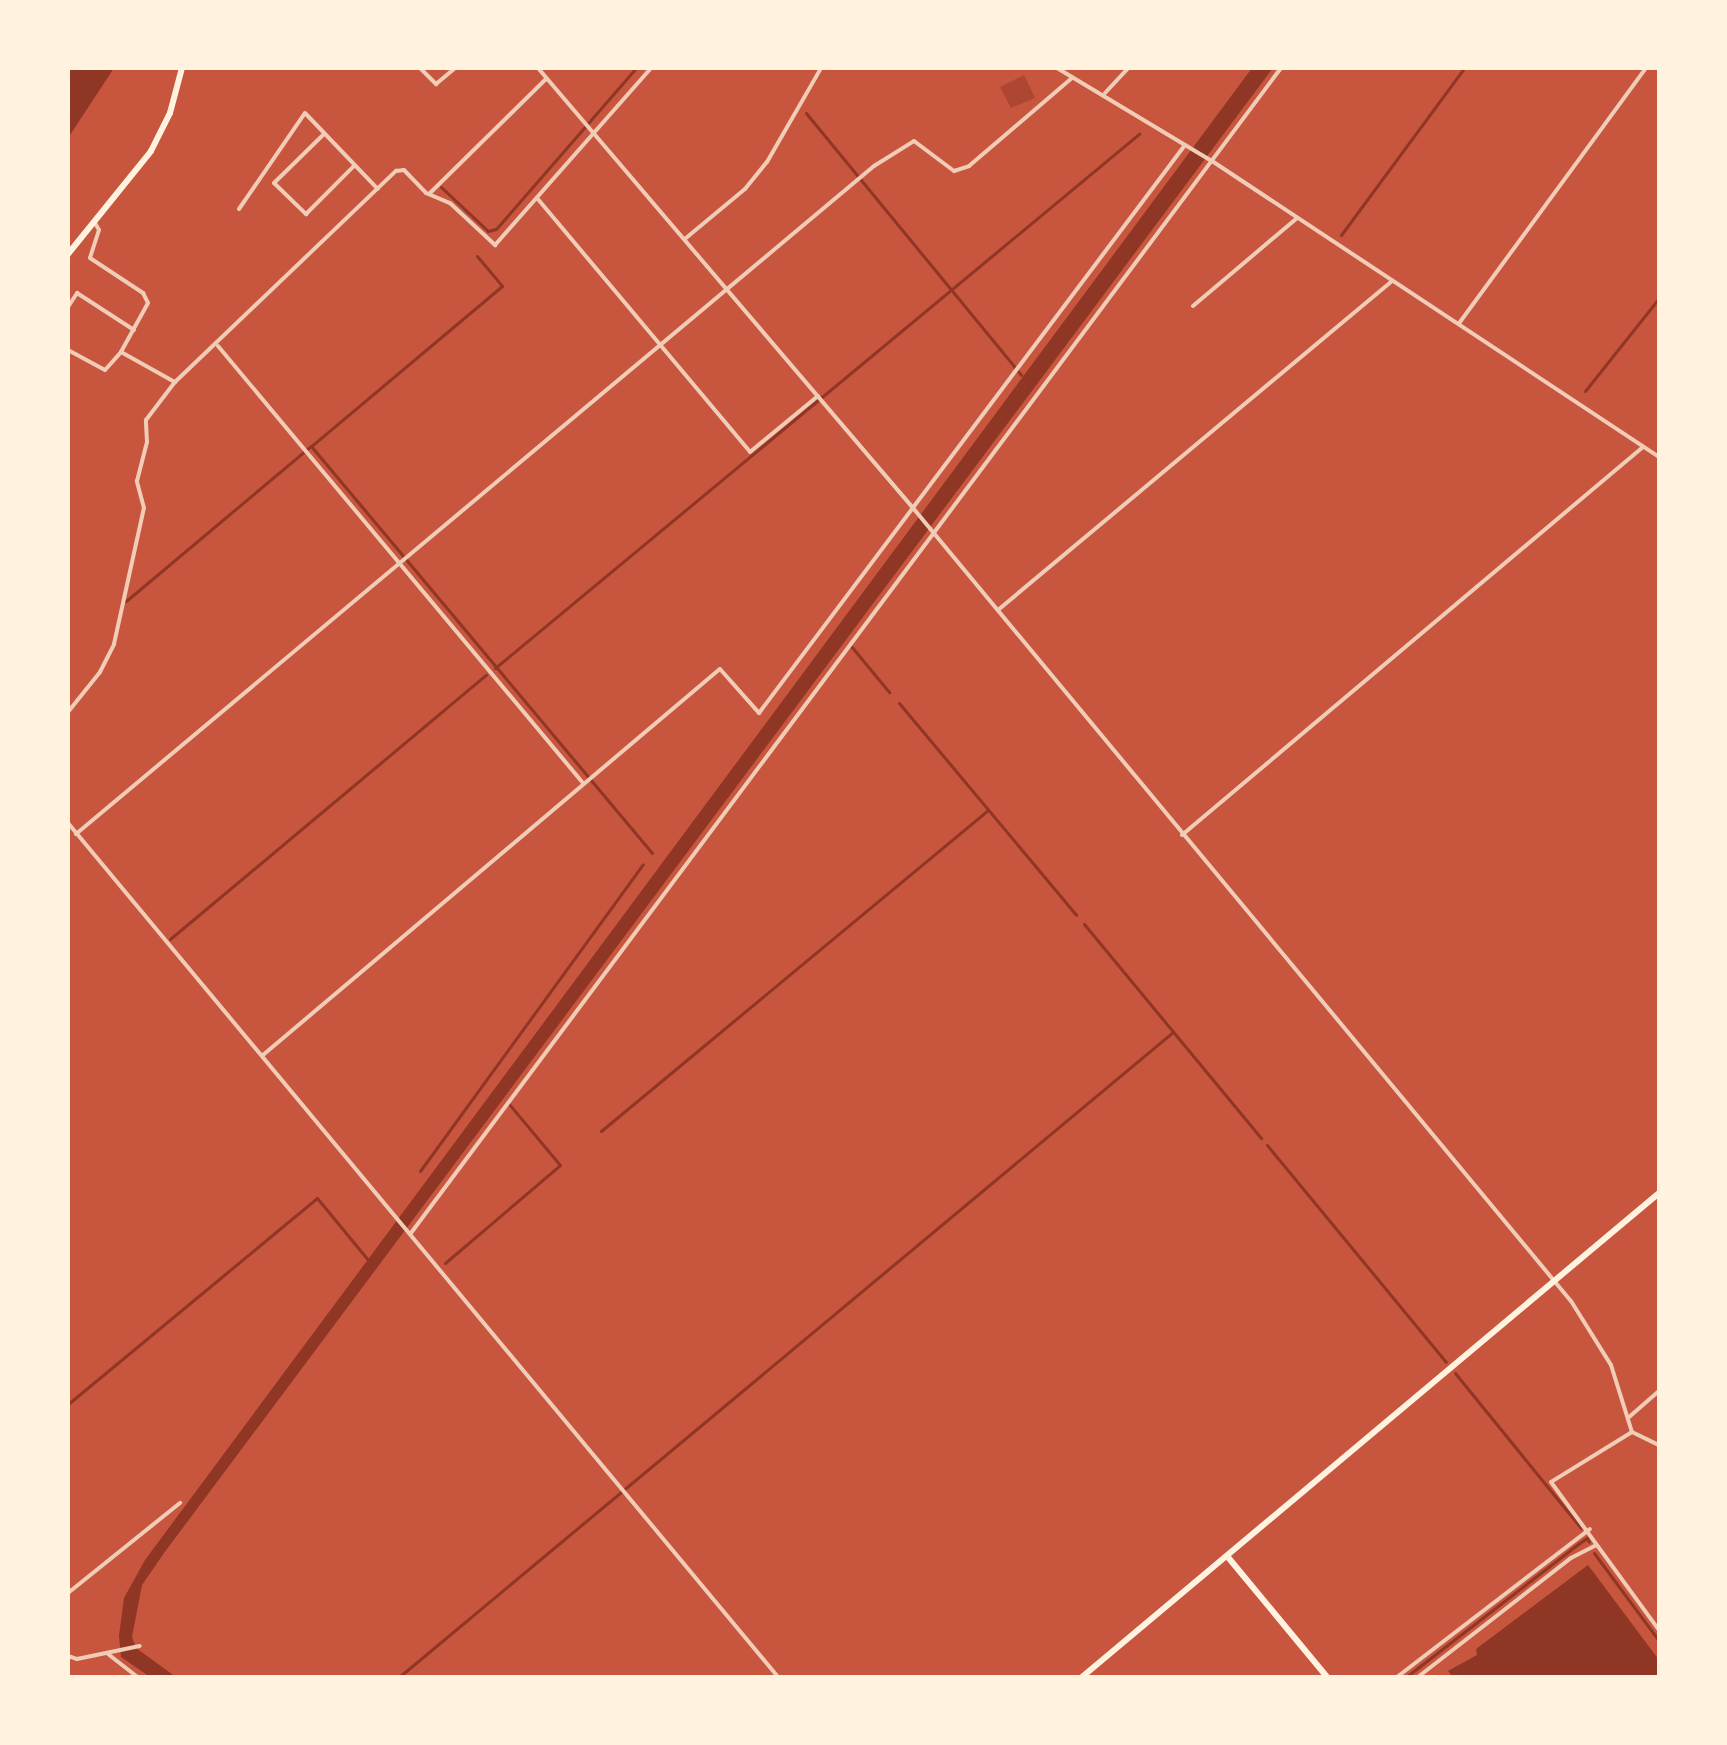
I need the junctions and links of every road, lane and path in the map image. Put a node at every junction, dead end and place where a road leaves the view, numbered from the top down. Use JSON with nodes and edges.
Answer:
{"nodes":[{"id":1,"x":182,"y":68,"type":"edge"},
{"id":2,"x":420,"y":68,"type":"edge"},
{"id":3,"x":455,"y":68,"type":"edge"},
{"id":4,"x":651,"y":68,"type":"edge"},
{"id":5,"x":821,"y":68,"type":"edge"},
{"id":6,"x":1057,"y":68,"type":"edge"},
{"id":7,"x":1128,"y":68,"type":"edge"},
{"id":8,"x":1281,"y":68,"type":"edge"},
{"id":9,"x":1646,"y":68,"type":"edge"},
{"id":10,"x":540,"y":69,"type":"edge"},
{"id":11,"x":1072,"y":78,"type":"junction"},
{"id":12,"x":546,"y":79,"type":"junction"},
{"id":13,"x":1105,"y":93,"type":"junction"},
{"id":14,"x":594,"y":128,"type":"junction"},
{"id":15,"x":324,"y":134,"type":"junction"},
{"id":16,"x":1185,"y":145,"type":"junction"},
{"id":17,"x":1212,"y":161,"type":"junction"},
{"id":18,"x":355,"y":165,"type":"junction"},
{"id":19,"x":378,"y":189,"type":"junction"},
{"id":20,"x":429,"y":194,"type":"junction"},
{"id":21,"x":537,"y":198,"type":"junction"},
{"id":22,"x":239,"y":209,"type":"dead end"},
{"id":23,"x":1297,"y":218,"type":"junction"},
{"id":24,"x":95,"y":223,"type":"junction"},
{"id":25,"x":686,"y":238,"type":"junction"},
{"id":26,"x":68,"y":254,"type":"edge"},
{"id":27,"x":1392,"y":281,"type":"junction"},
{"id":28,"x":726,"y":287,"type":"junction"},
{"id":29,"x":1193,"y":306,"type":"dead end"},
{"id":30,"x":68,"y":307,"type":"edge"},
{"id":31,"x":1460,"y":322,"type":"junction"},
{"id":32,"x":134,"y":330,"type":"junction"},
{"id":33,"x":659,"y":343,"type":"junction"},
{"id":34,"x":218,"y":346,"type":"junction"},
{"id":35,"x":68,"y":350,"type":"edge"},
{"id":36,"x":121,"y":352,"type":"junction"},
{"id":37,"x":175,"y":382,"type":"junction"},
{"id":38,"x":818,"y":396,"type":"junction"},
{"id":39,"x":1643,"y":447,"type":"junction"},
{"id":40,"x":1659,"y":457,"type":"edge"},
{"id":41,"x":913,"y":510,"type":"junction"},
{"id":42,"x":932,"y":533,"type":"junction"},
{"id":43,"x":399,"y":561,"type":"junction"},
{"id":44,"x":998,"y":610,"type":"junction"},
{"id":45,"x":68,"y":712,"type":"edge"},
{"id":46,"x":583,"y":783,"type":"junction"},
{"id":47,"x":68,"y":823,"type":"edge"},
{"id":48,"x":76,"y":834,"type":"junction"},
{"id":49,"x":1182,"y":835,"type":"junction"},
{"id":50,"x":263,"y":1055,"type":"junction"},
{"id":51,"x":1659,"y":1193,"type":"edge"},
{"id":52,"x":410,"y":1232,"type":"junction"},
{"id":53,"x":1554,"y":1281,"type":"junction"},
{"id":54,"x":1659,"y":1391,"type":"edge"},
{"id":55,"x":1628,"y":1418,"type":"junction"},
{"id":56,"x":1632,"y":1432,"type":"junction"},
{"id":57,"x":1659,"y":1445,"type":"edge"},
{"id":58,"x":180,"y":1503,"type":"dead end"},
{"id":59,"x":1590,"y":1529,"type":"junction"},
{"id":60,"x":1596,"y":1545,"type":"junction"},
{"id":61,"x":1227,"y":1556,"type":"junction"},
{"id":62,"x":68,"y":1593,"type":"edge"},
{"id":63,"x":1659,"y":1630,"type":"edge"},
{"id":64,"x":140,"y":1646,"type":"dead end"},
{"id":65,"x":108,"y":1653,"type":"junction"},
{"id":66,"x":68,"y":1656,"type":"edge"},
{"id":67,"x":137,"y":1677,"type":"edge"},
{"id":68,"x":778,"y":1677,"type":"edge"},
{"id":69,"x":1082,"y":1677,"type":"edge"},
{"id":70,"x":1327,"y":1677,"type":"edge"},
{"id":71,"x":1397,"y":1677,"type":"edge"},
{"id":72,"x":1418,"y":1677,"type":"edge"}],
"edges":[{"from":1,"to":24,"type":"main road"},
{"from":2,"to":3,"type":"street"},
{"from":4,"to":14,"type":"street"},
{"from":5,"to":25,"type":"street"},
{"from":6,"to":11,"type":"street"},
{"from":7,"to":13,"type":"street"},
{"from":8,"to":17,"type":"street"},
{"from":9,"to":31,"type":"street"},
{"from":10,"to":12,"type":"street"},
{"from":11,"to":13,"type":"street"},
{"from":11,"to":28,"type":"street"},
{"from":12,"to":14,"type":"street"},
{"from":12,"to":20,"type":"street"},
{"from":13,"to":16,"type":"street"},
{"from":14,"to":21,"type":"street"},
{"from":14,"to":25,"type":"street"},
{"from":15,"to":18,"type":"street"},
{"from":15,"to":18,"type":"street"},
{"from":15,"to":22,"type":"street"},
{"from":16,"to":17,"type":"street"},
{"from":16,"to":41,"type":"street"},
{"from":17,"to":23,"type":"street"},
{"from":17,"to":42,"type":"street"},
{"from":18,"to":19,"type":"street"},
{"from":19,"to":20,"type":"street"},
{"from":19,"to":34,"type":"street"},
{"from":20,"to":21,"type":"street"},
{"from":21,"to":33,"type":"street"},
{"from":23,"to":27,"type":"street"},
{"from":23,"to":29,"type":"street"},
{"from":24,"to":26,"type":"main road"},
{"from":24,"to":32,"type":"street"},
{"from":25,"to":28,"type":"street"},
{"from":27,"to":31,"type":"street"},
{"from":27,"to":44,"type":"street"},
{"from":28,"to":33,"type":"street"},
{"from":28,"to":38,"type":"street"},
{"from":30,"to":32,"type":"street"},
{"from":31,"to":39,"type":"street"},
{"from":32,"to":36,"type":"street"},
{"from":33,"to":38,"type":"street"},
{"from":33,"to":43,"type":"street"},
{"from":34,"to":37,"type":"street"},
{"from":34,"to":43,"type":"street"},
{"from":35,"to":36,"type":"street"},
{"from":36,"to":37,"type":"street"},
{"from":37,"to":45,"type":"street"},
{"from":38,"to":41,"type":"street"},
{"from":39,"to":40,"type":"street"},
{"from":39,"to":49,"type":"street"},
{"from":41,"to":42,"type":"street"},
{"from":41,"to":46,"type":"street"},
{"from":42,"to":44,"type":"street"},
{"from":42,"to":52,"type":"street"},
{"from":43,"to":46,"type":"street"},
{"from":43,"to":48,"type":"street"},
{"from":44,"to":49,"type":"street"},
{"from":46,"to":50,"type":"street"},
{"from":47,"to":48,"type":"street"},
{"from":48,"to":50,"type":"street"},
{"from":49,"to":53,"type":"street"},
{"from":50,"to":52,"type":"street"},
{"from":51,"to":53,"type":"main road"},
{"from":52,"to":68,"type":"street"},
{"from":53,"to":55,"type":"street"},
{"from":53,"to":61,"type":"main road"},
{"from":54,"to":55,"type":"street"},
{"from":55,"to":56,"type":"street"},
{"from":56,"to":57,"type":"street"},
{"from":56,"to":59,"type":"street"},
{"from":58,"to":62,"type":"street"},
{"from":59,"to":60,"type":"street"},
{"from":59,"to":71,"type":"street"},
{"from":60,"to":63,"type":"street"},
{"from":60,"to":72,"type":"street"},
{"from":61,"to":69,"type":"main road"},
{"from":61,"to":70,"type":"main road"},
{"from":64,"to":65,"type":"street"},
{"from":65,"to":66,"type":"street"},
{"from":65,"to":67,"type":"street"}]}
